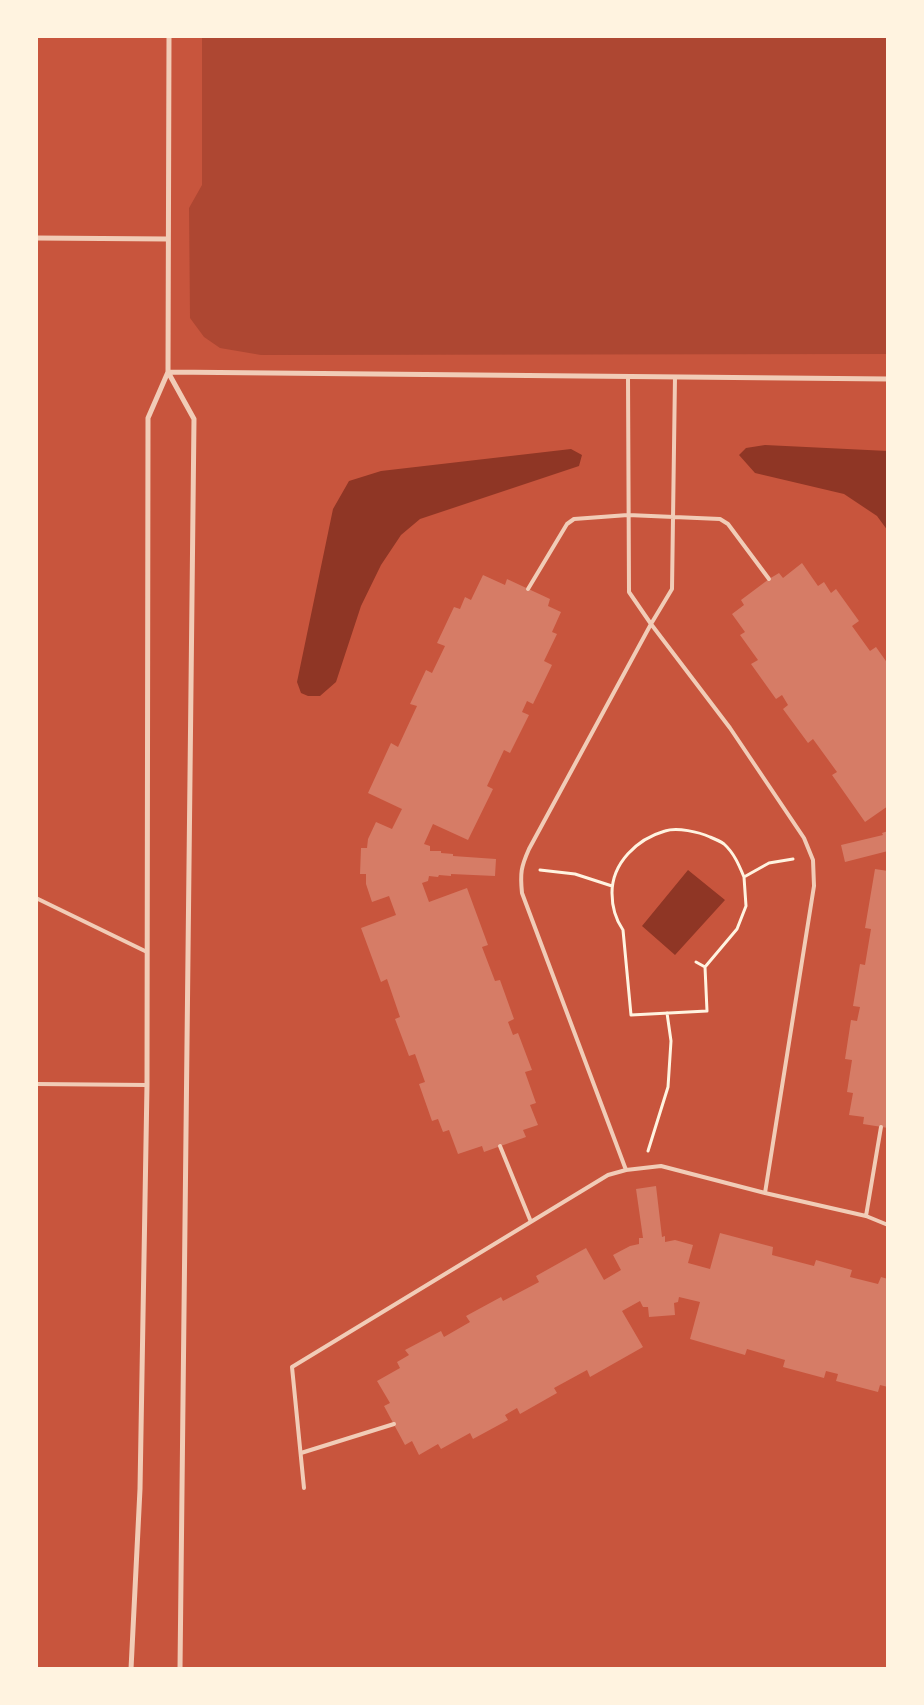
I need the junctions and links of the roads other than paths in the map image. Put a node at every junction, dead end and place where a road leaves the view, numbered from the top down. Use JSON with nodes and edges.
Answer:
{"nodes":[{"id":1,"x":169,"y":36,"type":"edge"},
{"id":2,"x":36,"y":238,"type":"edge"},
{"id":3,"x":167,"y":239,"type":"junction"},
{"id":4,"x":168,"y":372,"type":"junction"},
{"id":5,"x":628,"y":377,"type":"junction"},
{"id":6,"x":676,"y":377,"type":"junction"},
{"id":7,"x":888,"y":379,"type":"edge"},
{"id":8,"x":628,"y":516,"type":"junction"},
{"id":9,"x":674,"y":516,"type":"junction"},
{"id":10,"x":769,"y":579,"type":"dead end"},
{"id":11,"x":528,"y":589,"type":"dead end"},
{"id":12,"x":650,"y":624,"type":"junction"},
{"id":13,"x":36,"y":898,"type":"edge"},
{"id":14,"x":147,"y":952,"type":"junction"},
{"id":15,"x":36,"y":1084,"type":"edge"},
{"id":16,"x":147,"y":1085,"type":"junction"},
{"id":17,"x":882,"y":1127,"type":"dead end"},
{"id":18,"x":500,"y":1146,"type":"dead end"},
{"id":19,"x":626,"y":1170,"type":"junction"},
{"id":20,"x":766,"y":1193,"type":"junction"},
{"id":21,"x":866,"y":1216,"type":"junction"},
{"id":22,"x":531,"y":1222,"type":"junction"},
{"id":23,"x":888,"y":1225,"type":"edge"},
{"id":24,"x":394,"y":1424,"type":"dead end"},
{"id":25,"x":300,"y":1453,"type":"junction"},
{"id":26,"x":304,"y":1488,"type":"dead end"},
{"id":27,"x":131,"y":1669,"type":"edge"},
{"id":28,"x":180,"y":1669,"type":"edge"}],
"edges":[{"from":1,"to":3,"type":"street"},
{"from":2,"to":3,"type":"street"},
{"from":3,"to":4,"type":"street"},
{"from":4,"to":5,"type":"street"},
{"from":4,"to":14,"type":"street"},
{"from":4,"to":28,"type":"street"},
{"from":5,"to":6,"type":"street"},
{"from":5,"to":8,"type":"lane"},
{"from":6,"to":7,"type":"street"},
{"from":6,"to":9,"type":"lane"},
{"from":8,"to":9,"type":"lane"},
{"from":8,"to":11,"type":"lane"},
{"from":8,"to":12,"type":"lane"},
{"from":9,"to":10,"type":"lane"},
{"from":9,"to":12,"type":"lane"},
{"from":12,"to":19,"type":"lane"},
{"from":12,"to":20,"type":"lane"},
{"from":13,"to":14,"type":"lane"},
{"from":14,"to":16,"type":"street"},
{"from":15,"to":16,"type":"lane"},
{"from":16,"to":27,"type":"street"},
{"from":17,"to":21,"type":"lane"},
{"from":18,"to":22,"type":"lane"},
{"from":19,"to":20,"type":"lane"},
{"from":19,"to":22,"type":"lane"},
{"from":20,"to":21,"type":"lane"},
{"from":21,"to":23,"type":"lane"},
{"from":22,"to":25,"type":"lane"},
{"from":24,"to":25,"type":"lane"},
{"from":25,"to":26,"type":"lane"}]}
